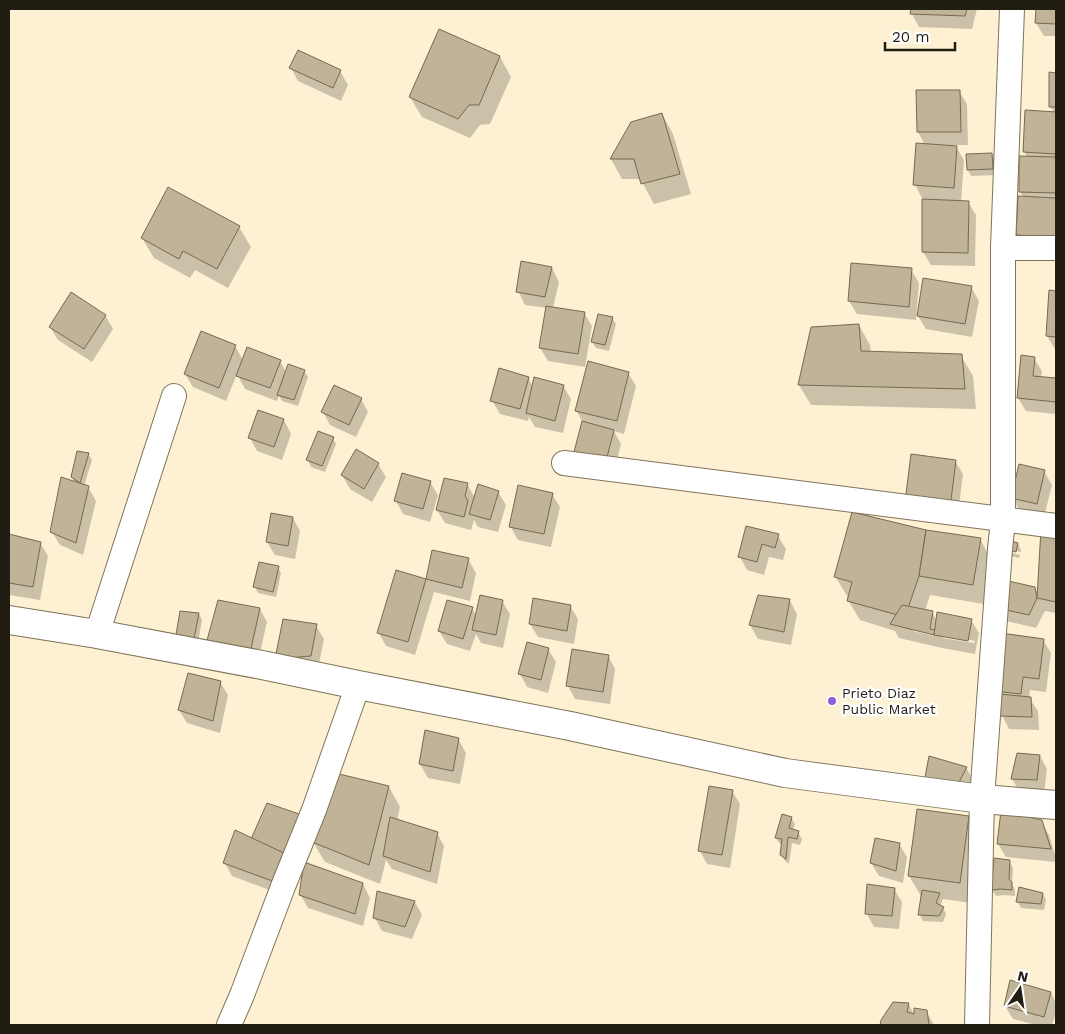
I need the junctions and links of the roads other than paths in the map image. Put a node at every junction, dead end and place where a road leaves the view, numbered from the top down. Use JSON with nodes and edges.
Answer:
{"nodes":[{"id":1,"x":1012,"y":9,"type":"edge"},
{"id":2,"x":1003,"y":248,"type":"junction"},
{"id":3,"x":1056,"y":248,"type":"edge"},
{"id":4,"x":174,"y":396,"type":"dead end"},
{"id":5,"x":564,"y":463,"type":"dead end"},
{"id":6,"x":1003,"y":520,"type":"junction"},
{"id":7,"x":1056,"y":526,"type":"edge"},
{"id":8,"x":9,"y":620,"type":"edge"},
{"id":9,"x":97,"y":634,"type":"junction"},
{"id":10,"x":358,"y":685,"type":"junction"},
{"id":11,"x":982,"y":799,"type":"junction"},
{"id":12,"x":1056,"y":805,"type":"edge"},
{"id":13,"x":229,"y":1025,"type":"edge"},
{"id":14,"x":977,"y":1025,"type":"edge"}],
"edges":[{"from":1,"to":2,"type":"street"},
{"from":2,"to":3,"type":"street"},
{"from":2,"to":6,"type":"street"},
{"from":4,"to":9,"type":"street"},
{"from":5,"to":6,"type":"street"},
{"from":6,"to":7,"type":"street"},
{"from":6,"to":11,"type":"street"},
{"from":8,"to":9,"type":"street"},
{"from":9,"to":10,"type":"street"},
{"from":10,"to":11,"type":"street"},
{"from":10,"to":13,"type":"street"},
{"from":11,"to":12,"type":"street"},
{"from":11,"to":14,"type":"street"}]}
